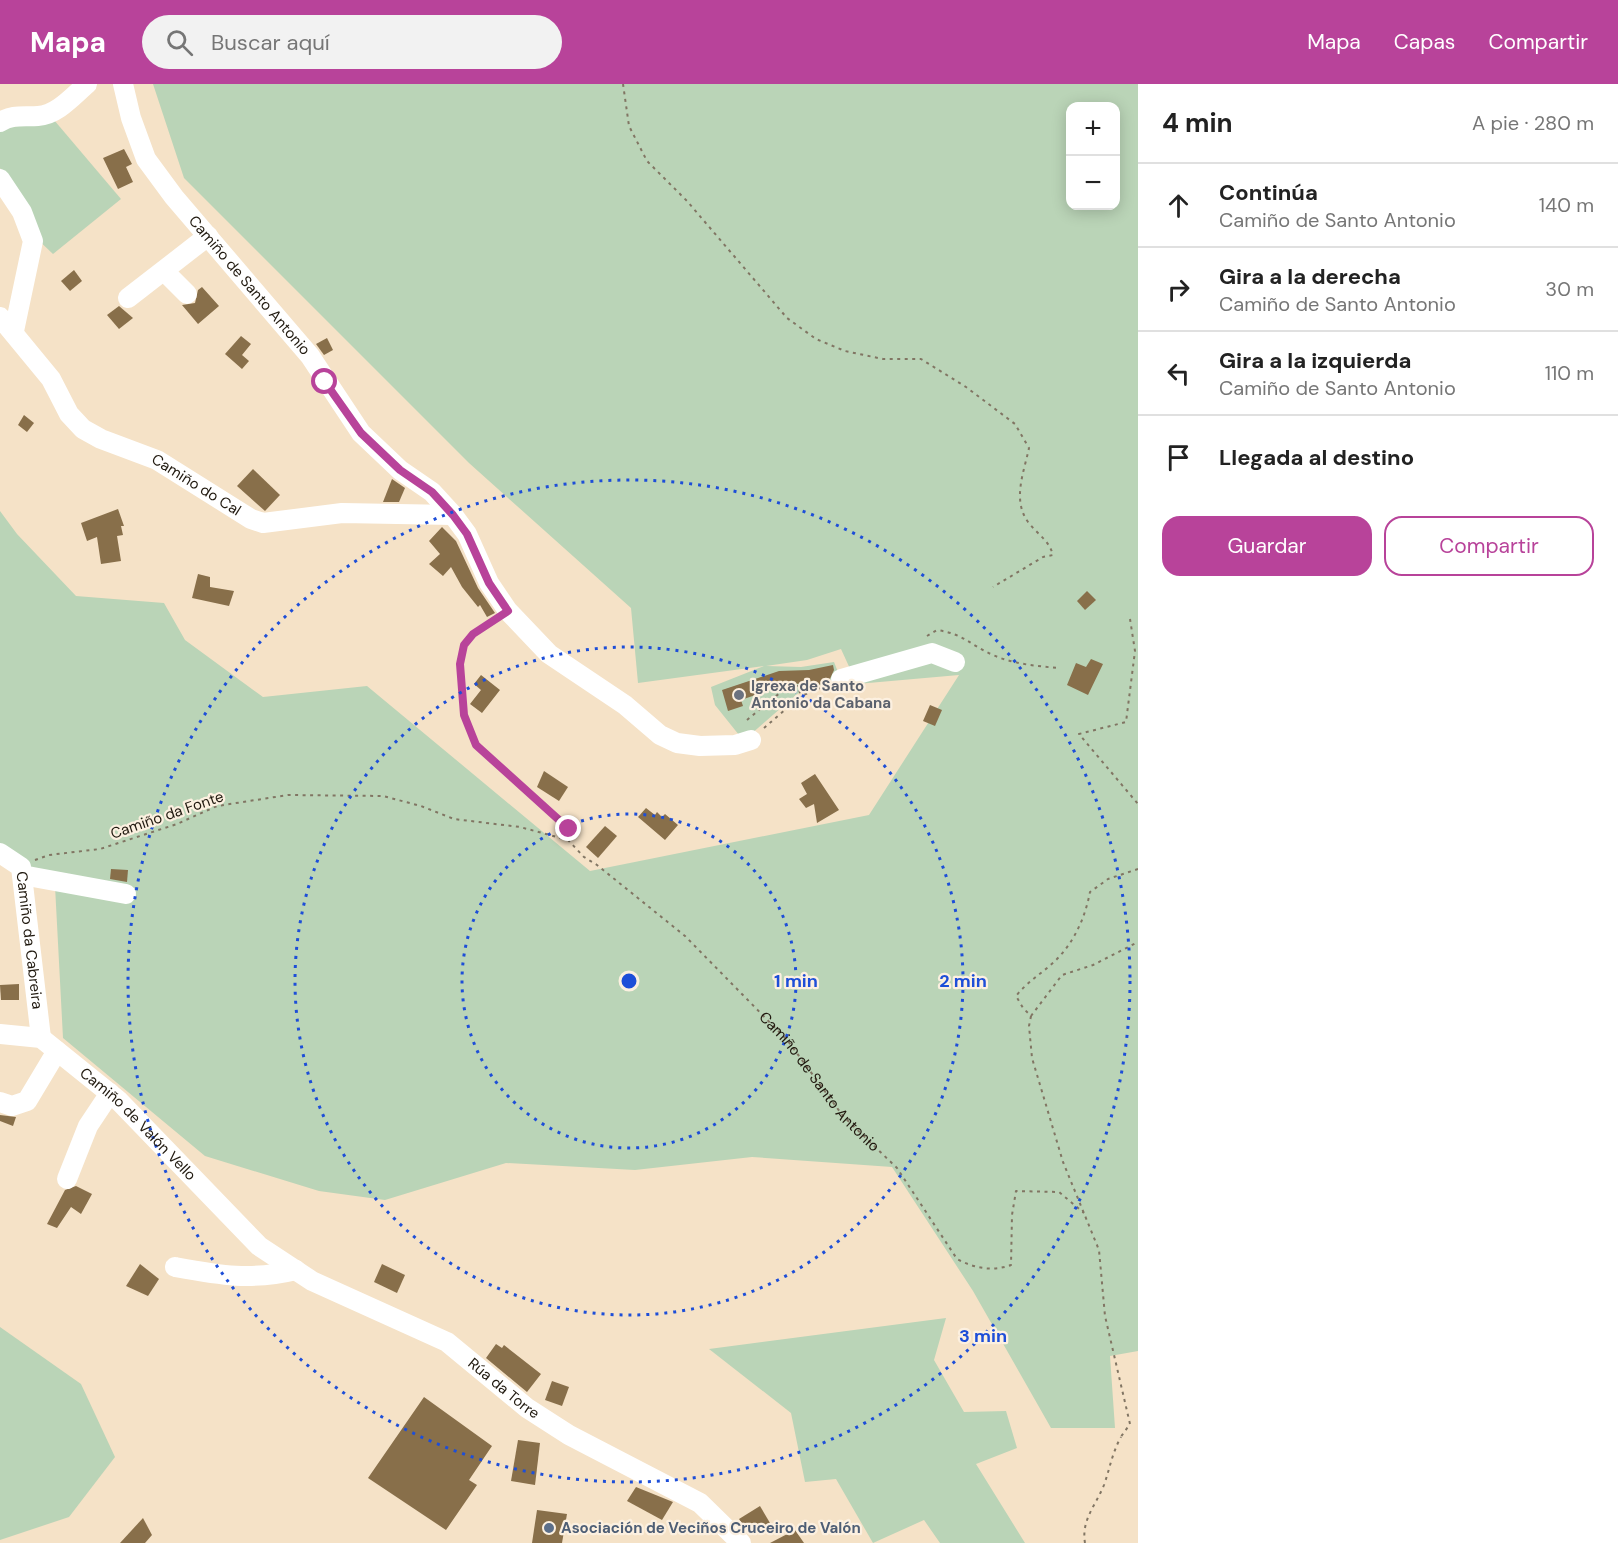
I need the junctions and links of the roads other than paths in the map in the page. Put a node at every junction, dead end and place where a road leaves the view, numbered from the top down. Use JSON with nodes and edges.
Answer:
{"nodes":[{"id":1,"x":87,"y":84,"type":"edge"},
{"id":2,"x":123,"y":84,"type":"edge"},
{"id":3,"x":0,"y":122,"type":"edge"},
{"id":4,"x":0,"y":178,"type":"edge"},
{"id":5,"x":208,"y":236,"type":"junction"},
{"id":6,"x":164,"y":271,"type":"junction"},
{"id":7,"x":186,"y":294,"type":"dead end"},
{"id":8,"x":128,"y":298,"type":"dead end"},
{"id":9,"x":0,"y":317,"type":"edge"},
{"id":10,"x":14,"y":331,"type":"junction"},
{"id":11,"x":453,"y":515,"type":"junction"},
{"id":12,"x":955,"y":662,"type":"dead end"},
{"id":13,"x":841,"y":679,"type":"dead end"},
{"id":14,"x":751,"y":740,"type":"road end"},
{"id":15,"x":0,"y":853,"type":"edge"},
{"id":16,"x":21,"y":871,"type":"junction"},
{"id":17,"x":126,"y":894,"type":"dead end"},
{"id":18,"x":0,"y":1034,"type":"edge"},
{"id":19,"x":41,"y":1038,"type":"junction"},
{"id":20,"x":57,"y":1051,"type":"junction"},
{"id":21,"x":110,"y":1093,"type":"junction"},
{"id":22,"x":0,"y":1102,"type":"edge"},
{"id":23,"x":67,"y":1179,"type":"dead end"},
{"id":24,"x":259,"y":1246,"type":"joint"},
{"id":25,"x":175,"y":1267,"type":"dead end"},
{"id":26,"x":296,"y":1270,"type":"junction"},
{"id":27,"x":741,"y":1543,"type":"edge"}],
"edges":[{"from":1,"to":3,"type":"street"},
{"from":2,"to":5,"type":"street","name":"Camiño de Santo Antonio"},
{"from":4,"to":10,"type":"street"},
{"from":5,"to":6,"type":"street"},
{"from":5,"to":11,"type":"street","name":"Camiño de Santo Antonio"},
{"from":6,"to":7,"type":"street"},
{"from":6,"to":8,"type":"street"},
{"from":9,"to":10,"type":"street","name":"Camiño do Cal"},
{"from":10,"to":11,"type":"street","name":"Camiño do Cal"},
{"from":11,"to":14,"type":"street","name":"Camiño de Santo Antonio"},
{"from":12,"to":13,"type":"street"},
{"from":15,"to":16,"type":"street","name":"Camiño da Cabreira"},
{"from":16,"to":17,"type":"street"},
{"from":16,"to":19,"type":"street","name":"Camiño da Cabreira"},
{"from":18,"to":19,"type":"street"},
{"from":19,"to":20,"type":"street","name":"Camiño de Valón Vello"},
{"from":20,"to":21,"type":"street","name":"Camiño de Valón Vello"},
{"from":20,"to":22,"type":"street"},
{"from":21,"to":23,"type":"street"},
{"from":21,"to":24,"type":"street","name":"Camiño de Valón Vello"},
{"from":24,"to":26,"type":"street","name":"Rúa da Torre"},
{"from":25,"to":26,"type":"street"},
{"from":26,"to":27,"type":"street","name":"Rúa da Torre"}]}
